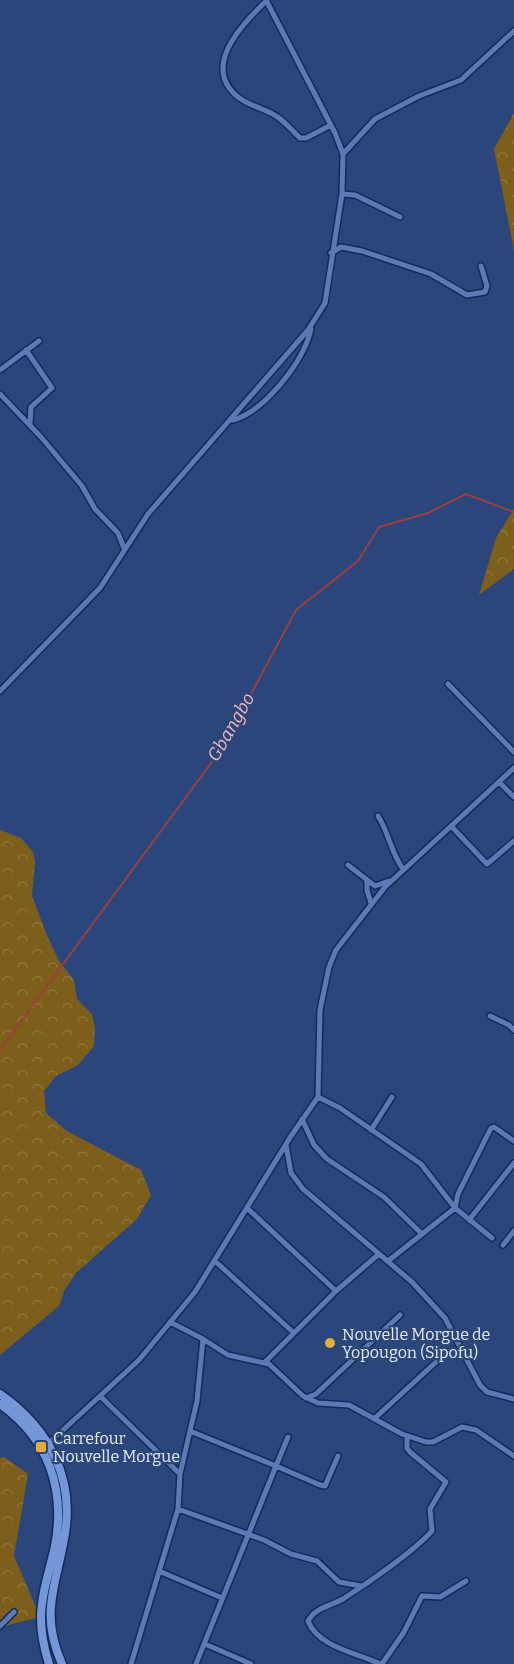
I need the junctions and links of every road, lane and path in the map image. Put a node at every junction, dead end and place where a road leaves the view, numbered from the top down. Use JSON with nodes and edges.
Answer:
{"nodes":[{"id":1,"x":267,"y":0,"type":"edge"},
{"id":2,"x":514,"y":31,"type":"edge"},
{"id":3,"x":332,"y":125,"type":"junction"},
{"id":4,"x":343,"y":154,"type":"junction"},
{"id":5,"x":342,"y":194,"type":"junction"},
{"id":6,"x":400,"y":217,"type":"dead end"},
{"id":7,"x":331,"y":253,"type":"junction"},
{"id":8,"x":481,"y":266,"type":"dead end"},
{"id":9,"x":311,"y":325,"type":"junction"},
{"id":10,"x":39,"y":341,"type":"dead end"},
{"id":11,"x":26,"y":350,"type":"junction"},
{"id":12,"x":0,"y":370,"type":"edge"},
{"id":13,"x":0,"y":394,"type":"edge"},
{"id":14,"x":232,"y":420,"type":"junction"},
{"id":15,"x":30,"y":424,"type":"junction"},
{"id":16,"x":132,"y":536,"type":"junction"},
{"id":17,"x":122,"y":540,"type":"junction"},
{"id":18,"x":124,"y":548,"type":"junction"},
{"id":19,"x":448,"y":684,"type":"dead end"},
{"id":20,"x":0,"y":691,"type":"edge"},
{"id":21,"x":514,"y":752,"type":"edge"},
{"id":22,"x":514,"y":768,"type":"edge"},
{"id":23,"x":500,"y":783,"type":"junction"},
{"id":24,"x":514,"y":797,"type":"edge"},
{"id":25,"x":378,"y":816,"type":"dead end"},
{"id":26,"x":452,"y":827,"type":"junction"},
{"id":27,"x":514,"y":842,"type":"edge"},
{"id":28,"x":348,"y":865,"type":"dead end"},
{"id":29,"x":403,"y":869,"type":"junction"},
{"id":30,"x":367,"y":880,"type":"junction"},
{"id":31,"x":391,"y":881,"type":"junction"},
{"id":32,"x":370,"y":903,"type":"junction"},
{"id":33,"x":490,"y":1016,"type":"dead end"},
{"id":34,"x":514,"y":1030,"type":"edge"},
{"id":35,"x":318,"y":1097,"type":"junction"},
{"id":36,"x":392,"y":1097,"type":"dead end"},
{"id":37,"x":302,"y":1119,"type":"junction"},
{"id":38,"x":371,"y":1130,"type":"junction"},
{"id":39,"x":514,"y":1141,"type":"edge"},
{"id":40,"x":286,"y":1145,"type":"junction"},
{"id":41,"x":514,"y":1163,"type":"edge"},
{"id":42,"x":247,"y":1208,"type":"junction"},
{"id":43,"x":454,"y":1208,"type":"junction"},
{"id":44,"x":469,"y":1220,"type":"junction"},
{"id":45,"x":514,"y":1231,"type":"edge"},
{"id":46,"x":422,"y":1233,"type":"junction"},
{"id":47,"x":492,"y":1238,"type":"dead end"},
{"id":48,"x":503,"y":1245,"type":"dead end"},
{"id":49,"x":379,"y":1254,"type":"junction"},
{"id":50,"x":215,"y":1261,"type":"junction"},
{"id":51,"x":388,"y":1261,"type":"junction"},
{"id":52,"x":336,"y":1291,"type":"junction"},
{"id":53,"x":400,"y":1315,"type":"dead end"},
{"id":54,"x":170,"y":1322,"type":"junction"},
{"id":55,"x":294,"y":1334,"type":"junction"},
{"id":56,"x":203,"y":1339,"type":"junction"},
{"id":57,"x":447,"y":1352,"type":"dead end"},
{"id":58,"x":264,"y":1362,"type":"junction"},
{"id":59,"x":0,"y":1394,"type":"edge"},
{"id":60,"x":101,"y":1397,"type":"junction"},
{"id":61,"x":306,"y":1398,"type":"junction"},
{"id":62,"x":514,"y":1399,"type":"edge"},
{"id":63,"x":0,"y":1404,"type":"edge"},
{"id":64,"x":375,"y":1418,"type":"junction"},
{"id":65,"x":190,"y":1431,"type":"junction"},
{"id":66,"x":407,"y":1436,"type":"junction"},
{"id":67,"x":288,"y":1437,"type":"dead end"},
{"id":68,"x":49,"y":1443,"type":"junction"},
{"id":69,"x":338,"y":1456,"type":"dead end"},
{"id":70,"x":514,"y":1456,"type":"edge"},
{"id":71,"x":276,"y":1466,"type":"junction"},
{"id":72,"x":180,"y":1474,"type":"junction"},
{"id":73,"x":178,"y":1509,"type":"junction"},
{"id":74,"x":248,"y":1534,"type":"junction"},
{"id":75,"x":159,"y":1571,"type":"junction"},
{"id":76,"x":466,"y":1581,"type":"dead end"},
{"id":77,"x":361,"y":1586,"type":"junction"},
{"id":78,"x":222,"y":1598,"type":"junction"},
{"id":79,"x":14,"y":1612,"type":"dead end"},
{"id":80,"x":0,"y":1626,"type":"edge"},
{"id":81,"x":205,"y":1644,"type":"junction"},
{"id":82,"x":49,"y":1664,"type":"edge"},
{"id":83,"x":62,"y":1664,"type":"edge"},
{"id":84,"x":131,"y":1664,"type":"edge"},
{"id":85,"x":196,"y":1664,"type":"edge"},
{"id":86,"x":251,"y":1664,"type":"edge"},
{"id":87,"x":381,"y":1664,"type":"edge"}],
"edges":[{"from":1,"to":3,"type":"street"},
{"from":1,"to":3,"type":"street"},
{"from":2,"to":4,"type":"street"},
{"from":3,"to":4,"type":"street"},
{"from":4,"to":5,"type":"street"},
{"from":5,"to":6,"type":"street"},
{"from":5,"to":7,"type":"street"},
{"from":7,"to":8,"type":"street"},
{"from":7,"to":9,"type":"street"},
{"from":9,"to":14,"type":"street"},
{"from":9,"to":14,"type":"street"},
{"from":10,"to":11,"type":"street"},
{"from":11,"to":12,"type":"street"},
{"from":11,"to":15,"type":"street"},
{"from":13,"to":15,"type":"street"},
{"from":14,"to":16,"type":"street"},
{"from":15,"to":17,"type":"street"},
{"from":16,"to":17,"type":"street"},
{"from":16,"to":18,"type":"street"},
{"from":17,"to":18,"type":"street"},
{"from":18,"to":20,"type":"street"},
{"from":19,"to":21,"type":"street"},
{"from":22,"to":23,"type":"street"},
{"from":23,"to":24,"type":"street"},
{"from":23,"to":26,"type":"street"},
{"from":25,"to":29,"type":"street"},
{"from":26,"to":27,"type":"street"},
{"from":26,"to":29,"type":"street"},
{"from":28,"to":30,"type":"street"},
{"from":29,"to":31,"type":"street"},
{"from":30,"to":31,"type":"street"},
{"from":30,"to":32,"type":"street"},
{"from":31,"to":32,"type":"street"},
{"from":32,"to":35,"type":"street"},
{"from":33,"to":34,"type":"street"},
{"from":35,"to":37,"type":"street"},
{"from":35,"to":38,"type":"street"},
{"from":36,"to":38,"type":"street"},
{"from":37,"to":40,"type":"street"},
{"from":37,"to":46,"type":"street"},
{"from":38,"to":43,"type":"street"},
{"from":39,"to":43,"type":"street"},
{"from":40,"to":42,"type":"street"},
{"from":40,"to":49,"type":"street"},
{"from":41,"to":44,"type":"street"},
{"from":42,"to":50,"type":"street"},
{"from":42,"to":52,"type":"street"},
{"from":43,"to":44,"type":"street"},
{"from":43,"to":46,"type":"street"},
{"from":44,"to":47,"type":"street"},
{"from":45,"to":48,"type":"street"},
{"from":46,"to":51,"type":"street"},
{"from":49,"to":51,"type":"street"},
{"from":49,"to":52,"type":"street"},
{"from":50,"to":54,"type":"street"},
{"from":50,"to":55,"type":"street"},
{"from":51,"to":62,"type":"street"},
{"from":52,"to":55,"type":"street"},
{"from":53,"to":61,"type":"street"},
{"from":54,"to":56,"type":"street"},
{"from":54,"to":60,"type":"street"},
{"from":55,"to":58,"type":"street"},
{"from":56,"to":58,"type":"street"},
{"from":56,"to":65,"type":"street"},
{"from":57,"to":64,"type":"street"},
{"from":58,"to":61,"type":"street"},
{"from":59,"to":68,"type":"main road"},
{"from":60,"to":68,"type":"street"},
{"from":60,"to":72,"type":"street"},
{"from":61,"to":64,"type":"street"},
{"from":63,"to":82,"type":"main road"},
{"from":64,"to":66,"type":"street"},
{"from":65,"to":71,"type":"street"},
{"from":65,"to":72,"type":"street"},
{"from":66,"to":70,"type":"street"},
{"from":66,"to":77,"type":"street"},
{"from":67,"to":71,"type":"street"},
{"from":68,"to":83,"type":"main road"},
{"from":69,"to":71,"type":"street"},
{"from":71,"to":74,"type":"street"},
{"from":72,"to":73,"type":"street"},
{"from":73,"to":74,"type":"street"},
{"from":73,"to":75,"type":"street"},
{"from":74,"to":77,"type":"street"},
{"from":74,"to":78,"type":"street"},
{"from":75,"to":78,"type":"street"},
{"from":75,"to":84,"type":"street"},
{"from":76,"to":87,"type":"street"},
{"from":77,"to":87,"type":"street"},
{"from":78,"to":81,"type":"street"},
{"from":79,"to":80,"type":"street"},
{"from":81,"to":85,"type":"street"},
{"from":81,"to":86,"type":"street"}]}
